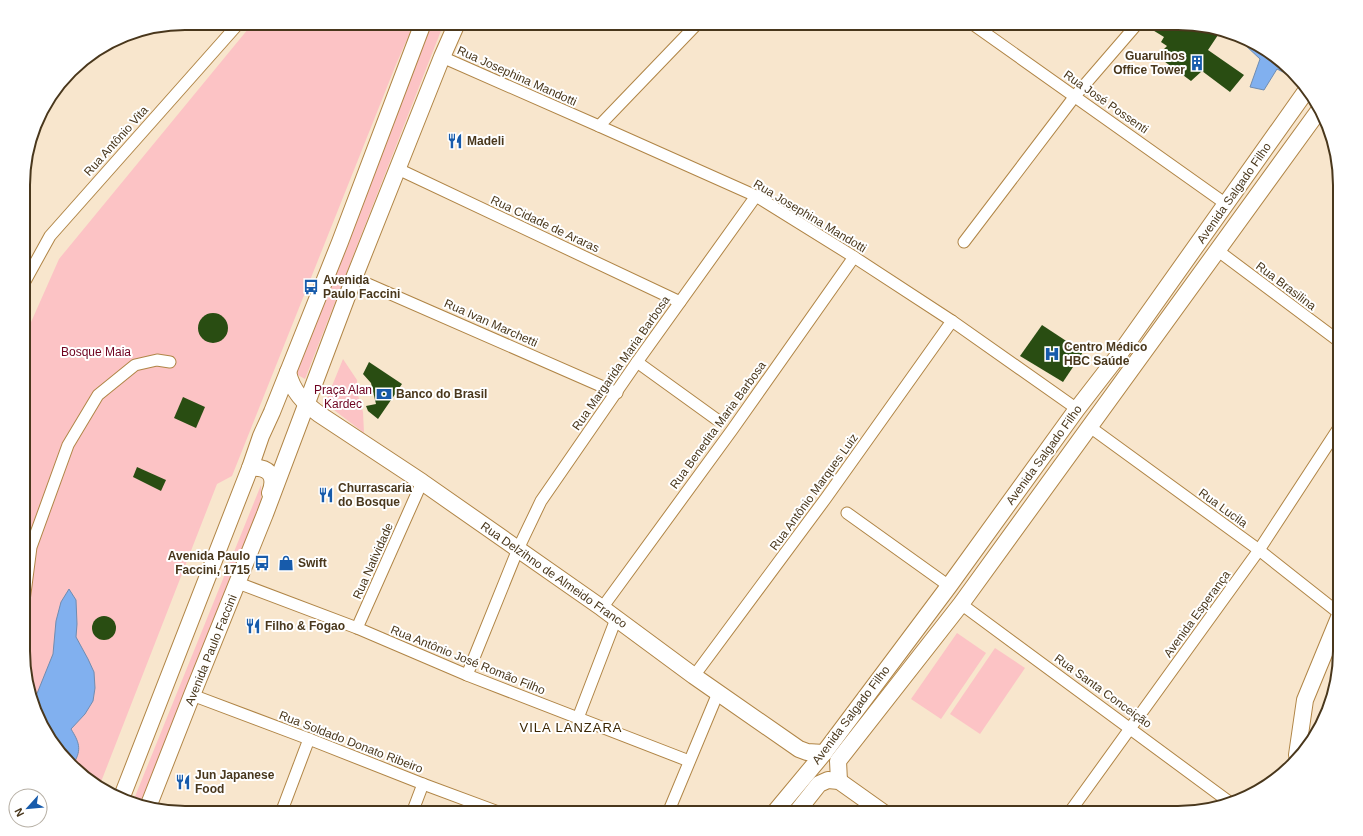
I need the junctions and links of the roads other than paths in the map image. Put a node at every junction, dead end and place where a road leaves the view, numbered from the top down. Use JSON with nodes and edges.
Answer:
{"nodes":[{"id":1,"x":232,"y":30,"type":"edge"},
{"id":2,"x":420,"y":30,"type":"edge"},
{"id":3,"x":454,"y":30,"type":"edge"},
{"id":4,"x":687,"y":30,"type":"edge"},
{"id":5,"x":981,"y":30,"type":"edge"},
{"id":6,"x":1132,"y":30,"type":"edge"},
{"id":7,"x":442,"y":57,"type":"junction"},
{"id":8,"x":1304,"y":94,"type":"edge"},
{"id":9,"x":1075,"y":96,"type":"junction"},
{"id":10,"x":1316,"y":115,"type":"edge"},
{"id":11,"x":599,"y":126,"type":"junction"},
{"id":12,"x":398,"y":169,"type":"junction"},
{"id":13,"x":756,"y":196,"type":"junction"},
{"id":14,"x":1226,"y":204,"type":"junction"},
{"id":15,"x":964,"y":242,"type":"dead end"},
{"id":16,"x":1216,"y":250,"type":"junction"},
{"id":17,"x":854,"y":257,"type":"junction"},
{"id":18,"x":30,"y":272,"type":"edge"},
{"id":19,"x":354,"y":278,"type":"junction"},
{"id":20,"x":680,"y":302,"type":"junction"},
{"id":21,"x":952,"y":321,"type":"junction"},
{"id":22,"x":1333,"y":337,"type":"edge"},
{"id":23,"x":170,"y":362,"type":"dead end"},
{"id":24,"x":638,"y":362,"type":"junction"},
{"id":25,"x":288,"y":372,"type":"junction"},
{"id":26,"x":617,"y":393,"type":"junction"},
{"id":27,"x":306,"y":404,"type":"junction"},
{"id":28,"x":1077,"y":409,"type":"junction"},
{"id":29,"x":716,"y":419,"type":"dead end"},
{"id":30,"x":1090,"y":427,"type":"junction"},
{"id":31,"x":1333,"y":437,"type":"edge"},
{"id":32,"x":250,"y":468,"type":"junction"},
{"id":33,"x":422,"y":482,"type":"junction"},
{"id":34,"x":847,"y":513,"type":"dead end"},
{"id":35,"x":265,"y":514,"type":"junction"},
{"id":36,"x":518,"y":549,"type":"junction"},
{"id":37,"x":1259,"y":550,"type":"junction"},
{"id":38,"x":30,"y":555,"type":"edge"},
{"id":39,"x":238,"y":583,"type":"junction"},
{"id":40,"x":949,"y":586,"type":"junction"},
{"id":41,"x":961,"y":604,"type":"junction"},
{"id":42,"x":602,"y":608,"type":"junction"},
{"id":43,"x":1333,"y":608,"type":"edge"},
{"id":44,"x":616,"y":619,"type":"junction"},
{"id":45,"x":357,"y":628,"type":"junction"},
{"id":46,"x":1333,"y":631,"type":"edge"},
{"id":47,"x":467,"y":676,"type":"junction"},
{"id":48,"x":694,"y":676,"type":"junction"},
{"id":49,"x":718,"y":693,"type":"junction"},
{"id":50,"x":192,"y":695,"type":"junction"},
{"id":51,"x":578,"y":718,"type":"junction"},
{"id":52,"x":1130,"y":728,"type":"junction"},
{"id":53,"x":309,"y":739,"type":"junction"},
{"id":54,"x":799,"y":749,"type":"junction"},
{"id":55,"x":1298,"y":749,"type":"edge"},
{"id":56,"x":824,"y":753,"type":"junction"},
{"id":57,"x":689,"y":761,"type":"junction"},
{"id":58,"x":804,"y":777,"type":"junction"},
{"id":59,"x":839,"y":781,"type":"junction"},
{"id":60,"x":424,"y":784,"type":"junction"},
{"id":61,"x":123,"y":793,"type":"edge"},
{"id":62,"x":1226,"y":799,"type":"edge"},
{"id":63,"x":150,"y":802,"type":"edge"},
{"id":64,"x":284,"y":806,"type":"edge"},
{"id":65,"x":415,"y":806,"type":"edge"},
{"id":66,"x":482,"y":806,"type":"edge"},
{"id":67,"x":671,"y":806,"type":"edge"},
{"id":68,"x":780,"y":806,"type":"edge"},
{"id":69,"x":802,"y":806,"type":"edge"},
{"id":70,"x":874,"y":806,"type":"edge"},
{"id":71,"x":1074,"y":806,"type":"edge"}],
"edges":[{"from":1,"to":18,"type":"street","name":"Rua Antônio Vita"},
{"from":2,"to":25,"type":"main road"},
{"from":3,"to":7,"type":"main road","name":"Avenida Paulo Faccini"},
{"from":4,"to":11,"type":"street"},
{"from":5,"to":9,"type":"street","name":"Rua José Possenti"},
{"from":6,"to":9,"type":"street"},
{"from":7,"to":11,"type":"street","name":"Rua Josephina Mandotti"},
{"from":7,"to":12,"type":"main road","name":"Avenida Paulo Faccini"},
{"from":8,"to":14,"type":"main road","name":"Avenida Salgado Filho"},
{"from":9,"to":14,"type":"street","name":"Rua José Possenti"},
{"from":9,"to":15,"type":"street"},
{"from":10,"to":16,"type":"main road","name":"Avenida Salgado Filho"},
{"from":11,"to":13,"type":"street","name":"Rua Josephina Mandotti"},
{"from":12,"to":19,"type":"main road","name":"Avenida Paulo Faccini"},
{"from":12,"to":20,"type":"street","name":"Rua Cidade de Araras"},
{"from":13,"to":17,"type":"street","name":"Rua Josephina Mandotti"},
{"from":13,"to":20,"type":"street","name":"Rua Margarida Maria Barbosa"},
{"from":14,"to":28,"type":"main road","name":"Avenida Salgado Filho"},
{"from":16,"to":22,"type":"street","name":"Rua Brasilina"},
{"from":16,"to":30,"type":"main road","name":"Avenida Salgado Filho"},
{"from":17,"to":21,"type":"street","name":"Rua Josephina Mandotti"},
{"from":17,"to":42,"type":"street","name":"Rua Benedita Maria Barbosa"},
{"from":19,"to":26,"type":"street","name":"Rua Ivan Marchetti"},
{"from":19,"to":27,"type":"main road","name":"Avenida Paulo Faccini"},
{"from":20,"to":24,"type":"street","name":"Rua Margarida Maria Barbosa"},
{"from":21,"to":28,"type":"street","name":"Rua Josephina Mandotti"},
{"from":21,"to":48,"type":"street","name":"Rua Antônio Marques Luiz"},
{"from":23,"to":38,"type":"street"},
{"from":24,"to":26,"type":"street","name":"Rua Margarida Maria Barbosa"},
{"from":24,"to":29,"type":"street"},
{"from":25,"to":27,"type":"main road","name":"Rua Delzihno de Almeido Franco"},
{"from":25,"to":32,"type":"main road"},
{"from":26,"to":36,"type":"street","name":"Rua Margarida Maria Barbosa"},
{"from":27,"to":33,"type":"main road","name":"Rua Delzihno de Almeido Franco"},
{"from":27,"to":35,"type":"main road","name":"Avenida Paulo Faccini"},
{"from":28,"to":40,"type":"main road","name":"Avenida Salgado Filho"},
{"from":30,"to":37,"type":"street","name":"Rua Lucila"},
{"from":30,"to":41,"type":"main road","name":"Avenida Salgado Filho"},
{"from":31,"to":37,"type":"street","name":"Avenida Esperança"},
{"from":32,"to":35,"type":"main road"},
{"from":32,"to":61,"type":"main road"},
{"from":33,"to":36,"type":"main road","name":"Rua Delzihno de Almeido Franco"},
{"from":33,"to":45,"type":"street","name":"Rua Natividade"},
{"from":34,"to":40,"type":"street"},
{"from":35,"to":39,"type":"main road","name":"Avenida Paulo Faccini"},
{"from":36,"to":42,"type":"main road","name":"Rua Delzihno de Almeido Franco"},
{"from":36,"to":47,"type":"street","name":"Rua Margarida Maria Barbosa"},
{"from":37,"to":43,"type":"street","name":"Rua Lucila"},
{"from":37,"to":52,"type":"street","name":"Avenida Esperança"},
{"from":39,"to":45,"type":"street","name":"Rua Antônio José Romão Filho"},
{"from":39,"to":50,"type":"main road","name":"Avenida Paulo Faccini"},
{"from":40,"to":56,"type":"main road","name":"Avenida Salgado Filho"},
{"from":41,"to":52,"type":"street","name":"Rua Santa Conceição"},
{"from":41,"to":59,"type":"main road","name":"Avenida Salgado Filho"},
{"from":42,"to":44,"type":"main road","name":"Rua Delzihno de Almeido Franco"},
{"from":44,"to":48,"type":"main road","name":"Rua Delzihno de Almeido Franco"},
{"from":44,"to":51,"type":"street"},
{"from":45,"to":47,"type":"street","name":"Rua Antônio José Romão Filho"},
{"from":46,"to":55,"type":"main road"},
{"from":47,"to":51,"type":"street","name":"Rua Antônio José Romão Filho"},
{"from":48,"to":49,"type":"main road","name":"Rua Delzihno de Almeido Franco"},
{"from":49,"to":54,"type":"main road","name":"Rua Delzihno de Almeido Franco"},
{"from":49,"to":57,"type":"street"},
{"from":50,"to":53,"type":"street","name":"Rua Soldado Donato Ribeiro"},
{"from":50,"to":63,"type":"main road","name":"Avenida Paulo Faccini"},
{"from":51,"to":57,"type":"street","name":"Rua Antônio José Romão Filho"},
{"from":52,"to":62,"type":"street","name":"Rua Santa Conceição"},
{"from":52,"to":71,"type":"street","name":"Avenida Esperança"},
{"from":53,"to":60,"type":"street","name":"Rua Soldado Donato Ribeiro"},
{"from":53,"to":64,"type":"street"},
{"from":54,"to":56,"type":"main road","name":"Rua Delzihno de Almeido Franco"},
{"from":54,"to":58,"type":"main road"},
{"from":56,"to":58,"type":"main road","name":"Avenida Salgado Filho"},
{"from":57,"to":67,"type":"street"},
{"from":58,"to":68,"type":"main road","name":"Avenida Salgado Filho"},
{"from":59,"to":69,"type":"main road","name":"Avenida Salgado Filho"},
{"from":59,"to":70,"type":"main road"},
{"from":60,"to":65,"type":"street"},
{"from":60,"to":66,"type":"street","name":"Rua Soldado Donato Ribeiro"}]}
